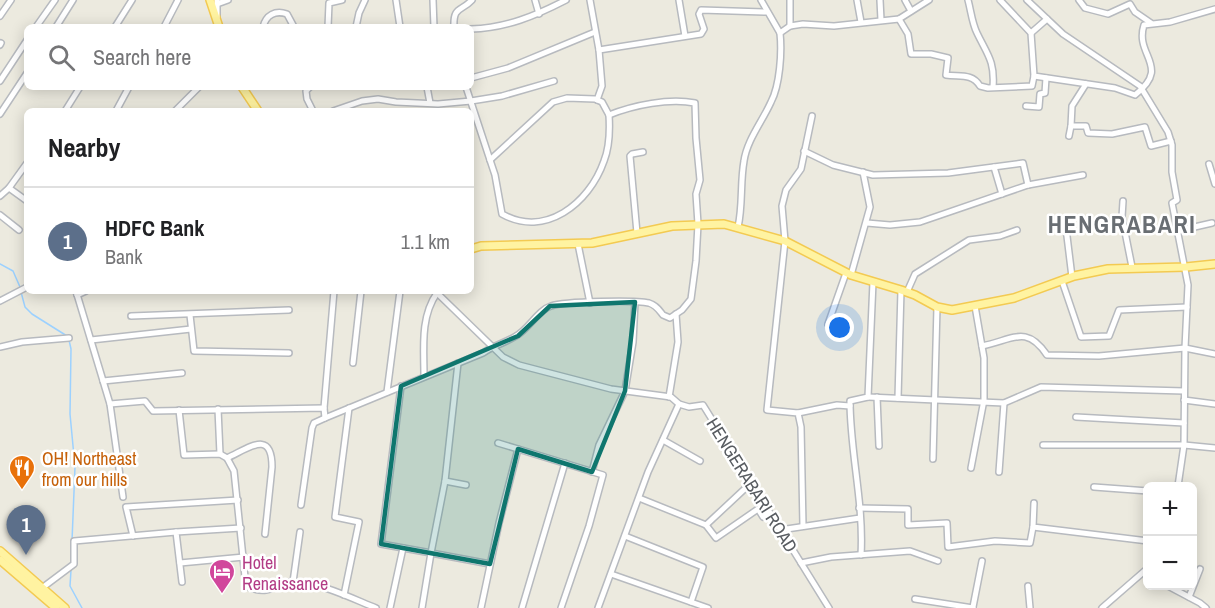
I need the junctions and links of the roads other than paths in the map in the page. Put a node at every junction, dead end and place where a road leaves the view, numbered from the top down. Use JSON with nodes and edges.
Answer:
{"nodes":[{"id":1,"x":11,"y":0,"type":"edge"},
{"id":2,"x":55,"y":0,"type":"edge"},
{"id":3,"x":73,"y":0,"type":"edge"},
{"id":4,"x":132,"y":0,"type":"edge"},
{"id":5,"x":178,"y":0,"type":"edge"},
{"id":6,"x":228,"y":0,"type":"edge"},
{"id":7,"x":342,"y":0,"type":"edge"},
{"id":8,"x":365,"y":0,"type":"edge"},
{"id":9,"x":396,"y":0,"type":"edge"},
{"id":10,"x":433,"y":0,"type":"edge"},
{"id":11,"x":472,"y":0,"type":"edge"},
{"id":12,"x":535,"y":0,"type":"edge"},
{"id":13,"x":566,"y":0,"type":"edge"},
{"id":14,"x":590,"y":0,"type":"edge"},
{"id":15,"x":679,"y":0,"type":"edge"},
{"id":16,"x":761,"y":0,"type":"edge"},
{"id":17,"x":790,"y":0,"type":"edge"},
{"id":18,"x":857,"y":0,"type":"edge"},
{"id":19,"x":880,"y":0,"type":"edge"},
{"id":20,"x":905,"y":0,"type":"edge"},
{"id":21,"x":929,"y":0,"type":"edge"},
{"id":22,"x":968,"y":0,"type":"edge"},
{"id":23,"x":1000,"y":0,"type":"edge"},
{"id":24,"x":1027,"y":0,"type":"edge"},
{"id":25,"x":1079,"y":0,"type":"edge"},
{"id":26,"x":215,"y":1,"type":"edge"},
{"id":27,"x":329,"y":1,"type":"edge"},
{"id":28,"x":1215,"y":9,"type":"edge"},
{"id":29,"x":911,"y":11,"type":"junction"},
{"id":30,"x":766,"y":12,"type":"junction"},
{"id":31,"x":539,"y":14,"type":"junction"},
{"id":32,"x":0,"y":16,"type":"edge"},
{"id":33,"x":899,"y":19,"type":"junction"},
{"id":34,"x":1047,"y":19,"type":"junction"},
{"id":35,"x":881,"y":20,"type":"junction"},
{"id":36,"x":861,"y":22,"type":"junction"},
{"id":37,"x":1151,"y":23,"type":"junction"},
{"id":38,"x":38,"y":24,"type":"edge"},
{"id":39,"x":58,"y":24,"type":"edge"},
{"id":40,"x":117,"y":24,"type":"edge"},
{"id":41,"x":166,"y":24,"type":"edge"},
{"id":42,"x":218,"y":24,"type":"edge"},
{"id":43,"x":263,"y":24,"type":"edge"},
{"id":44,"x":292,"y":24,"type":"edge"},
{"id":45,"x":328,"y":24,"type":"edge"},
{"id":46,"x":356,"y":24,"type":"edge"},
{"id":47,"x":400,"y":24,"type":"edge"},
{"id":48,"x":434,"y":24,"type":"edge"},
{"id":49,"x":454,"y":24,"type":"edge"},
{"id":50,"x":790,"y":26,"type":"junction"},
{"id":51,"x":474,"y":29,"type":"edge"},
{"id":52,"x":595,"y":32,"type":"junction"},
{"id":53,"x":780,"y":33,"type":"junction"},
{"id":54,"x":1031,"y":33,"type":"junction"},
{"id":55,"x":685,"y":36,"type":"junction"},
{"id":56,"x":24,"y":45,"type":"edge"},
{"id":57,"x":599,"y":50,"type":"junction"},
{"id":58,"x":1034,"y":76,"type":"junction"},
{"id":59,"x":474,"y":77,"type":"edge"},
{"id":60,"x":24,"y":78,"type":"edge"},
{"id":61,"x":1046,"y":78,"type":"junction"},
{"id":62,"x":0,"y":81,"type":"edge"},
{"id":63,"x":554,"y":81,"type":"dead end"},
{"id":64,"x":1086,"y":84,"type":"junction"},
{"id":65,"x":993,"y":87,"type":"junction"},
{"id":66,"x":1142,"y":89,"type":"junction"},
{"id":67,"x":78,"y":90,"type":"edge"},
{"id":68,"x":127,"y":90,"type":"edge"},
{"id":69,"x":196,"y":90,"type":"edge"},
{"id":70,"x":244,"y":90,"type":"edge"},
{"id":71,"x":307,"y":90,"type":"edge"},
{"id":72,"x":428,"y":90,"type":"edge"},
{"id":73,"x":467,"y":90,"type":"edge"},
{"id":74,"x":471,"y":100,"type":"junction"},
{"id":75,"x":597,"y":100,"type":"junction"},
{"id":76,"x":430,"y":103,"type":"junction"},
{"id":77,"x":1026,"y":106,"type":"dead end"},
{"id":78,"x":67,"y":108,"type":"edge"},
{"id":79,"x":118,"y":108,"type":"edge"},
{"id":80,"x":179,"y":108,"type":"edge"},
{"id":81,"x":256,"y":108,"type":"edge"},
{"id":82,"x":312,"y":108,"type":"edge"},
{"id":83,"x":342,"y":108,"type":"edge"},
{"id":84,"x":474,"y":108,"type":"edge"},
{"id":85,"x":474,"y":109,"type":"edge"},
{"id":86,"x":0,"y":114,"type":"edge"},
{"id":87,"x":609,"y":115,"type":"junction"},
{"id":88,"x":812,"y":116,"type":"dead end"},
{"id":89,"x":1071,"y":126,"type":"junction"},
{"id":90,"x":1069,"y":136,"type":"dead end"},
{"id":91,"x":1171,"y":141,"type":"junction"},
{"id":92,"x":804,"y":151,"type":"junction"},
{"id":93,"x":643,"y":152,"type":"dead end"},
{"id":94,"x":490,"y":160,"type":"junction"},
{"id":95,"x":1209,"y":164,"type":"dead end"},
{"id":96,"x":24,"y":167,"type":"edge"},
{"id":97,"x":994,"y":167,"type":"junction"},
{"id":98,"x":863,"y":172,"type":"junction"},
{"id":99,"x":1083,"y":175,"type":"dead end"},
{"id":100,"x":1215,"y":184,"type":"edge"},
{"id":101,"x":1028,"y":185,"type":"junction"},
{"id":102,"x":9,"y":188,"type":"junction"},
{"id":103,"x":1002,"y":194,"type":"junction"},
{"id":104,"x":0,"y":196,"type":"edge"},
{"id":105,"x":24,"y":199,"type":"edge"},
{"id":106,"x":1123,"y":201,"type":"dead end"},
{"id":107,"x":0,"y":215,"type":"edge"},
{"id":108,"x":867,"y":223,"type":"junction"},
{"id":109,"x":698,"y":224,"type":"junction"},
{"id":110,"x":1212,"y":224,"type":"dead end"},
{"id":111,"x":738,"y":226,"type":"junction"},
{"id":112,"x":1066,"y":228,"type":"dead end"},
{"id":113,"x":19,"y":230,"type":"dead end"},
{"id":114,"x":1017,"y":230,"type":"dead end"},
{"id":115,"x":1177,"y":231,"type":"junction"},
{"id":116,"x":636,"y":233,"type":"junction"},
{"id":117,"x":785,"y":241,"type":"junction"},
{"id":118,"x":578,"y":244,"type":"junction"},
{"id":119,"x":474,"y":248,"type":"edge"},
{"id":120,"x":1215,"y":264,"type":"edge"},
{"id":121,"x":1132,"y":267,"type":"junction"},
{"id":122,"x":1186,"y":267,"type":"junction"},
{"id":123,"x":848,"y":274,"type":"junction"},
{"id":124,"x":1072,"y":277,"type":"junction"},
{"id":125,"x":1062,"y":281,"type":"junction"},
{"id":126,"x":873,"y":282,"type":"junction"},
{"id":127,"x":24,"y":288,"type":"edge"},
{"id":128,"x":904,"y":291,"type":"junction"},
{"id":129,"x":77,"y":294,"type":"edge"},
{"id":130,"x":334,"y":294,"type":"edge"},
{"id":131,"x":361,"y":294,"type":"edge"},
{"id":132,"x":400,"y":294,"type":"edge"},
{"id":133,"x":435,"y":294,"type":"edge"},
{"id":134,"x":438,"y":294,"type":"edge"},
{"id":135,"x":0,"y":301,"type":"edge"},
{"id":136,"x":635,"y":302,"type":"junction"},
{"id":137,"x":590,"y":303,"type":"junction"},
{"id":138,"x":975,"y":306,"type":"junction"},
{"id":139,"x":937,"y":307,"type":"junction"},
{"id":140,"x":1187,"y":307,"type":"junction"},
{"id":141,"x":289,"y":310,"type":"dead end"},
{"id":142,"x":676,"y":314,"type":"junction"},
{"id":143,"x":190,"y":315,"type":"junction"},
{"id":144,"x":131,"y":316,"type":"dead end"},
{"id":145,"x":828,"y":324,"type":"dead end"},
{"id":146,"x":191,"y":329,"type":"junction"},
{"id":147,"x":69,"y":338,"type":"dead end"},
{"id":148,"x":91,"y":340,"type":"junction"},
{"id":149,"x":491,"y":346,"type":"junction"},
{"id":150,"x":982,"y":346,"type":"junction"},
{"id":151,"x":0,"y":347,"type":"edge"},
{"id":152,"x":1185,"y":348,"type":"junction"},
{"id":153,"x":289,"y":353,"type":"dead end"},
{"id":154,"x":1215,"y":354,"type":"edge"},
{"id":155,"x":353,"y":363,"type":"dead end"},
{"id":156,"x":458,"y":363,"type":"junction"},
{"id":157,"x":182,"y":374,"type":"dead end"},
{"id":158,"x":424,"y":376,"type":"junction"},
{"id":159,"x":103,"y":381,"type":"junction"},
{"id":160,"x":401,"y":386,"type":"junction"},
{"id":161,"x":625,"y":391,"type":"junction"},
{"id":162,"x":1184,"y":391,"type":"junction"},
{"id":163,"x":387,"y":392,"type":"junction"},
{"id":164,"x":669,"y":397,"type":"junction"},
{"id":165,"x":868,"y":397,"type":"junction"},
{"id":166,"x":877,"y":397,"type":"junction"},
{"id":167,"x":898,"y":398,"type":"junction"},
{"id":168,"x":934,"y":399,"type":"junction"},
{"id":169,"x":984,"y":400,"type":"junction"},
{"id":170,"x":1184,"y":400,"type":"junction"},
{"id":171,"x":1004,"y":402,"type":"junction"},
{"id":172,"x":110,"y":404,"type":"junction"},
{"id":173,"x":680,"y":404,"type":"junction"},
{"id":174,"x":1215,"y":404,"type":"edge"},
{"id":175,"x":849,"y":406,"type":"junction"},
{"id":176,"x":324,"y":408,"type":"junction"},
{"id":177,"x":349,"y":408,"type":"junction"},
{"id":178,"x":218,"y":409,"type":"junction"},
{"id":179,"x":179,"y":410,"type":"junction"},
{"id":180,"x":798,"y":412,"type":"junction"},
{"id":181,"x":1076,"y":417,"type":"dead end"},
{"id":182,"x":325,"y":418,"type":"junction"},
{"id":183,"x":1184,"y":423,"type":"junction"},
{"id":184,"x":663,"y":440,"type":"junction"},
{"id":185,"x":498,"y":442,"type":"dead end"},
{"id":186,"x":1043,"y":445,"type":"dead end"},
{"id":187,"x":1184,"y":445,"type":"junction"},
{"id":188,"x":879,"y":446,"type":"dead end"},
{"id":189,"x":1215,"y":448,"type":"edge"},
{"id":190,"x":518,"y":449,"type":"junction"},
{"id":191,"x":220,"y":454,"type":"junction"},
{"id":192,"x":227,"y":458,"type":"junction"},
{"id":193,"x":933,"y":459,"type":"dead end"},
{"id":194,"x":700,"y":460,"type":"dead end"},
{"id":195,"x":565,"y":463,"type":"junction"},
{"id":196,"x":971,"y":468,"type":"dead end"},
{"id":197,"x":591,"y":472,"type":"junction"},
{"id":198,"x":999,"y":472,"type":"dead end"},
{"id":199,"x":445,"y":481,"type":"junction"},
{"id":200,"x":1179,"y":482,"type":"edge"},
{"id":201,"x":751,"y":483,"type":"junction"},
{"id":202,"x":466,"y":485,"type":"dead end"},
{"id":203,"x":1094,"y":488,"type":"dead end"},
{"id":204,"x":1143,"y":491,"type":"edge"},
{"id":205,"x":123,"y":497,"type":"dead end"},
{"id":206,"x":639,"y":498,"type":"junction"},
{"id":207,"x":238,"y":500,"type":"junction"},
{"id":208,"x":1034,"y":503,"type":"dead end"},
{"id":209,"x":301,"y":505,"type":"dead end"},
{"id":210,"x":859,"y":508,"type":"junction"},
{"id":211,"x":769,"y":514,"type":"junction"},
{"id":212,"x":860,"y":518,"type":"junction"},
{"id":213,"x":706,"y":525,"type":"junction"},
{"id":214,"x":803,"y":526,"type":"junction"},
{"id":215,"x":1033,"y":527,"type":"junction"},
{"id":216,"x":241,"y":528,"type":"junction"},
{"id":217,"x":780,"y":530,"type":"junction"},
{"id":218,"x":176,"y":531,"type":"junction"},
{"id":219,"x":300,"y":532,"type":"dead end"},
{"id":220,"x":266,"y":534,"type":"dead end"},
{"id":221,"x":133,"y":536,"type":"junction"},
{"id":222,"x":625,"y":536,"type":"junction"},
{"id":223,"x":1143,"y":540,"type":"edge"},
{"id":224,"x":403,"y":548,"type":"junction"},
{"id":225,"x":0,"y":551,"type":"edge"},
{"id":226,"x":431,"y":553,"type":"junction"},
{"id":227,"x":861,"y":555,"type":"junction"},
{"id":228,"x":244,"y":557,"type":"junction"},
{"id":229,"x":0,"y":560,"type":"edge"},
{"id":230,"x":938,"y":561,"type":"dead end"},
{"id":231,"x":982,"y":561,"type":"dead end"},
{"id":232,"x":180,"y":563,"type":"junction"},
{"id":233,"x":801,"y":563,"type":"junction"},
{"id":234,"x":490,"y":564,"type":"junction"},
{"id":235,"x":1200,"y":568,"type":"dead end"},
{"id":236,"x":611,"y":574,"type":"junction"},
{"id":237,"x":1143,"y":575,"type":"edge"},
{"id":238,"x":182,"y":582,"type":"dead end"},
{"id":239,"x":293,"y":582,"type":"junction"},
{"id":240,"x":1028,"y":586,"type":"dead end"},
{"id":241,"x":42,"y":588,"type":"junction"},
{"id":242,"x":1177,"y":590,"type":"edge"},
{"id":243,"x":344,"y":595,"type":"junction"},
{"id":244,"x":1189,"y":597,"type":"junction"},
{"id":245,"x":915,"y":599,"type":"dead end"},
{"id":246,"x":691,"y":602,"type":"junction"},
{"id":247,"x":973,"y":607,"type":"edge"},
{"id":248,"x":1105,"y":607,"type":"edge"},
{"id":249,"x":56,"y":608,"type":"edge"},
{"id":250,"x":65,"y":608,"type":"edge"},
{"id":251,"x":376,"y":608,"type":"edge"},
{"id":252,"x":390,"y":608,"type":"edge"},
{"id":253,"x":422,"y":608,"type":"edge"},
{"id":254,"x":481,"y":608,"type":"edge"},
{"id":255,"x":522,"y":608,"type":"edge"},
{"id":256,"x":561,"y":608,"type":"edge"},
{"id":257,"x":598,"y":608,"type":"edge"},
{"id":258,"x":708,"y":608,"type":"edge"},
{"id":259,"x":829,"y":608,"type":"edge"},
{"id":260,"x":1030,"y":608,"type":"edge"},
{"id":261,"x":1206,"y":608,"type":"edge"}],
"edges":[{"from":1,"to":32,"type":"street"},
{"from":2,"to":38,"type":"street"},
{"from":3,"to":39,"type":"street"},
{"from":4,"to":40,"type":"street"},
{"from":5,"to":41,"type":"street"},
{"from":6,"to":26,"type":"street"},
{"from":7,"to":27,"type":"street"},
{"from":8,"to":46,"type":"street"},
{"from":9,"to":47,"type":"street"},
{"from":10,"to":48,"type":"street"},
{"from":11,"to":49,"type":"street"},
{"from":12,"to":31,"type":"street"},
{"from":13,"to":31,"type":"street"},
{"from":14,"to":52,"type":"street"},
{"from":15,"to":55,"type":"street"},
{"from":16,"to":30,"type":"street"},
{"from":17,"to":50,"type":"street"},
{"from":18,"to":36,"type":"street"},
{"from":19,"to":35,"type":"street"},
{"from":20,"to":29,"type":"street"},
{"from":21,"to":29,"type":"street"},
{"from":22,"to":65,"type":"street"},
{"from":23,"to":54,"type":"street"},
{"from":24,"to":34,"type":"street"},
{"from":25,"to":37,"type":"street"},
{"from":26,"to":42,"type":"main road"},
{"from":27,"to":45,"type":"street"},
{"from":28,"to":37,"type":"street"},
{"from":29,"to":33,"type":"street"},
{"from":30,"to":53,"type":"street"},
{"from":30,"to":55,"type":"street"},
{"from":31,"to":51,"type":"street"},
{"from":33,"to":35,"type":"street"},
{"from":33,"to":65,"type":"street"},
{"from":34,"to":54,"type":"street"},
{"from":34,"to":66,"type":"street"},
{"from":35,"to":36,"type":"street"},
{"from":36,"to":50,"type":"street"},
{"from":37,"to":66,"type":"street"},
{"from":43,"to":44,"type":"street"},
{"from":50,"to":53,"type":"street"},
{"from":52,"to":57,"type":"street"},
{"from":52,"to":59,"type":"street"},
{"from":53,"to":111,"type":"street"},
{"from":54,"to":58,"type":"street"},
{"from":55,"to":57,"type":"street"},
{"from":56,"to":62,"type":"street"},
{"from":57,"to":75,"type":"street"},
{"from":58,"to":61,"type":"street"},
{"from":58,"to":65,"type":"street"},
{"from":60,"to":86,"type":"street"},
{"from":61,"to":64,"type":"street"},
{"from":61,"to":77,"type":"street"},
{"from":63,"to":74,"type":"street"},
{"from":64,"to":66,"type":"street"},
{"from":64,"to":89,"type":"street"},
{"from":66,"to":91,"type":"street"},
{"from":67,"to":78,"type":"street"},
{"from":68,"to":79,"type":"street"},
{"from":69,"to":80,"type":"street"},
{"from":70,"to":81,"type":"main road"},
{"from":71,"to":82,"type":"street"},
{"from":72,"to":76,"type":"street"},
{"from":73,"to":74,"type":"street"},
{"from":74,"to":76,"type":"street"},
{"from":74,"to":84,"type":"street"},
{"from":75,"to":87,"type":"street"},
{"from":75,"to":94,"type":"street"},
{"from":76,"to":83,"type":"street"},
{"from":85,"to":94,"type":"street"},
{"from":87,"to":94,"type":"street"},
{"from":87,"to":109,"type":"street"},
{"from":88,"to":92,"type":"street"},
{"from":89,"to":90,"type":"street"},
{"from":89,"to":91,"type":"street"},
{"from":91,"to":115,"type":"street"},
{"from":92,"to":98,"type":"street"},
{"from":92,"to":117,"type":"street"},
{"from":93,"to":116,"type":"street"},
{"from":95,"to":100,"type":"street"},
{"from":96,"to":102,"type":"street"},
{"from":97,"to":98,"type":"street"},
{"from":97,"to":101,"type":"street"},
{"from":97,"to":103,"type":"street"},
{"from":98,"to":108,"type":"street"},
{"from":99,"to":101,"type":"street"},
{"from":101,"to":103,"type":"street"},
{"from":102,"to":104,"type":"street"},
{"from":102,"to":105,"type":"street"},
{"from":103,"to":108,"type":"street"},
{"from":106,"to":121,"type":"street"},
{"from":107,"to":113,"type":"street"},
{"from":108,"to":123,"type":"street"},
{"from":109,"to":111,"type":"main road"},
{"from":109,"to":116,"type":"main road"},
{"from":109,"to":142,"type":"street"},
{"from":110,"to":115,"type":"street"},
{"from":111,"to":117,"type":"main road"},
{"from":112,"to":124,"type":"street"},
{"from":114,"to":128,"type":"street"},
{"from":115,"to":122,"type":"street"},
{"from":116,"to":118,"type":"main road"},
{"from":117,"to":123,"type":"main road"},
{"from":117,"to":180,"type":"street"},
{"from":118,"to":119,"type":"main road"},
{"from":118,"to":137,"type":"street"},
{"from":120,"to":122,"type":"main road"},
{"from":121,"to":122,"type":"main road"},
{"from":121,"to":124,"type":"main road"},
{"from":122,"to":140,"type":"street"},
{"from":123,"to":126,"type":"main road"},
{"from":123,"to":145,"type":"street"},
{"from":124,"to":125,"type":"main road"},
{"from":125,"to":138,"type":"main road"},
{"from":125,"to":140,"type":"street"},
{"from":126,"to":128,"type":"main road"},
{"from":126,"to":165,"type":"street"},
{"from":127,"to":135,"type":"street"},
{"from":128,"to":139,"type":"main road"},
{"from":128,"to":167,"type":"street"},
{"from":129,"to":148,"type":"street"},
{"from":130,"to":176,"type":"street"},
{"from":131,"to":155,"type":"street"},
{"from":132,"to":163,"type":"street"},
{"from":133,"to":158,"type":"street"},
{"from":134,"to":149,"type":"street","name":"HENGERABARI ROAD"},
{"from":136,"to":137,"type":"street"},
{"from":136,"to":142,"type":"street"},
{"from":136,"to":161,"type":"street"},
{"from":137,"to":149,"type":"street"},
{"from":138,"to":139,"type":"main road"},
{"from":138,"to":150,"type":"street"},
{"from":139,"to":168,"type":"street"},
{"from":140,"to":152,"type":"street"},
{"from":141,"to":143,"type":"street"},
{"from":142,"to":164,"type":"street"},
{"from":143,"to":144,"type":"street"},
{"from":143,"to":146,"type":"street"},
{"from":146,"to":148,"type":"street"},
{"from":146,"to":153,"type":"street"},
{"from":147,"to":151,"type":"street"},
{"from":148,"to":159,"type":"street"},
{"from":149,"to":156,"type":"street"},
{"from":149,"to":161,"type":"street","name":"HENGERABARI ROAD"},
{"from":150,"to":152,"type":"street"},
{"from":150,"to":169,"type":"street"},
{"from":152,"to":154,"type":"street"},
{"from":152,"to":162,"type":"street"},
{"from":156,"to":158,"type":"street"},
{"from":156,"to":199,"type":"street"},
{"from":157,"to":159,"type":"street"},
{"from":158,"to":160,"type":"street"},
{"from":159,"to":172,"type":"street"},
{"from":160,"to":163,"type":"street"},
{"from":160,"to":224,"type":"street"},
{"from":161,"to":164,"type":"street","name":"HENGERABARI ROAD"},
{"from":161,"to":197,"type":"street"},
{"from":162,"to":170,"type":"street"},
{"from":162,"to":171,"type":"street"},
{"from":163,"to":177,"type":"street"},
{"from":164,"to":173,"type":"street","name":"HENGERABARI ROAD"},
{"from":165,"to":166,"type":"street"},
{"from":165,"to":175,"type":"street"},
{"from":166,"to":167,"type":"street"},
{"from":166,"to":188,"type":"street"},
{"from":167,"to":168,"type":"street"},
{"from":168,"to":169,"type":"street"},
{"from":168,"to":193,"type":"street"},
{"from":169,"to":171,"type":"street"},
{"from":169,"to":196,"type":"street"},
{"from":170,"to":174,"type":"street"},
{"from":170,"to":183,"type":"street"},
{"from":171,"to":198,"type":"street"},
{"from":172,"to":179,"type":"street"},
{"from":172,"to":205,"type":"street"},
{"from":173,"to":184,"type":"street"},
{"from":173,"to":201,"type":"street","name":"HENGERABARI ROAD"},
{"from":175,"to":180,"type":"street"},
{"from":175,"to":210,"type":"street"},
{"from":176,"to":178,"type":"street"},
{"from":176,"to":182,"type":"street"},
{"from":177,"to":182,"type":"street"},
{"from":177,"to":243,"type":"street"},
{"from":178,"to":179,"type":"street"},
{"from":178,"to":191,"type":"street"},
{"from":179,"to":191,"type":"street"},
{"from":180,"to":214,"type":"street"},
{"from":181,"to":183,"type":"street"},
{"from":182,"to":209,"type":"street"},
{"from":183,"to":187,"type":"street"},
{"from":184,"to":194,"type":"street"},
{"from":184,"to":206,"type":"street"},
{"from":185,"to":190,"type":"street"},
{"from":186,"to":187,"type":"street"},
{"from":187,"to":189,"type":"street"},
{"from":187,"to":200,"type":"street"},
{"from":190,"to":195,"type":"street"},
{"from":190,"to":234,"type":"street"},
{"from":191,"to":192,"type":"street"},
{"from":192,"to":207,"type":"street"},
{"from":192,"to":220,"type":"street"},
{"from":195,"to":197,"type":"street"},
{"from":195,"to":255,"type":"street"},
{"from":197,"to":256,"type":"street"},
{"from":199,"to":202,"type":"street"},
{"from":199,"to":226,"type":"street"},
{"from":201,"to":211,"type":"street","name":"HENGERABARI ROAD"},
{"from":201,"to":213,"type":"street"},
{"from":203,"to":204,"type":"street"},
{"from":206,"to":213,"type":"street"},
{"from":206,"to":222,"type":"street"},
{"from":207,"to":216,"type":"street"},
{"from":207,"to":221,"type":"street"},
{"from":208,"to":215,"type":"street"},
{"from":210,"to":212,"type":"street"},
{"from":210,"to":215,"type":"street"},
{"from":211,"to":213,"type":"street"},
{"from":211,"to":217,"type":"street","name":"HENGERABARI ROAD"},
{"from":212,"to":214,"type":"street"},
{"from":212,"to":227,"type":"street"},
{"from":214,"to":217,"type":"street"},
{"from":215,"to":223,"type":"street"},
{"from":216,"to":218,"type":"street"},
{"from":216,"to":228,"type":"street"},
{"from":217,"to":233,"type":"street","name":"HENGERABARI ROAD"},
{"from":218,"to":221,"type":"street"},
{"from":218,"to":232,"type":"street"},
{"from":219,"to":239,"type":"street"},
{"from":221,"to":241,"type":"street"},
{"from":222,"to":236,"type":"street"},
{"from":222,"to":246,"type":"street"},
{"from":224,"to":226,"type":"street"},
{"from":224,"to":252,"type":"street"},
{"from":225,"to":241,"type":"main road"},
{"from":226,"to":234,"type":"street"},
{"from":226,"to":253,"type":"street"},
{"from":227,"to":230,"type":"street"},
{"from":227,"to":233,"type":"street"},
{"from":228,"to":232,"type":"street"},
{"from":228,"to":239,"type":"street"},
{"from":229,"to":249,"type":"main road"},
{"from":231,"to":247,"type":"street"},
{"from":232,"to":238,"type":"street"},
{"from":233,"to":259,"type":"street","name":"HENGERABARI ROAD"},
{"from":234,"to":254,"type":"street"},
{"from":235,"to":244,"type":"street"},
{"from":236,"to":246,"type":"street"},
{"from":236,"to":257,"type":"street"},
{"from":237,"to":248,"type":"street"},
{"from":239,"to":243,"type":"street"},
{"from":240,"to":260,"type":"street"},
{"from":241,"to":250,"type":"main road"},
{"from":242,"to":244,"type":"street"},
{"from":243,"to":251,"type":"street"},
{"from":244,"to":261,"type":"street"},
{"from":245,"to":247,"type":"street"},
{"from":246,"to":258,"type":"street"}]}
